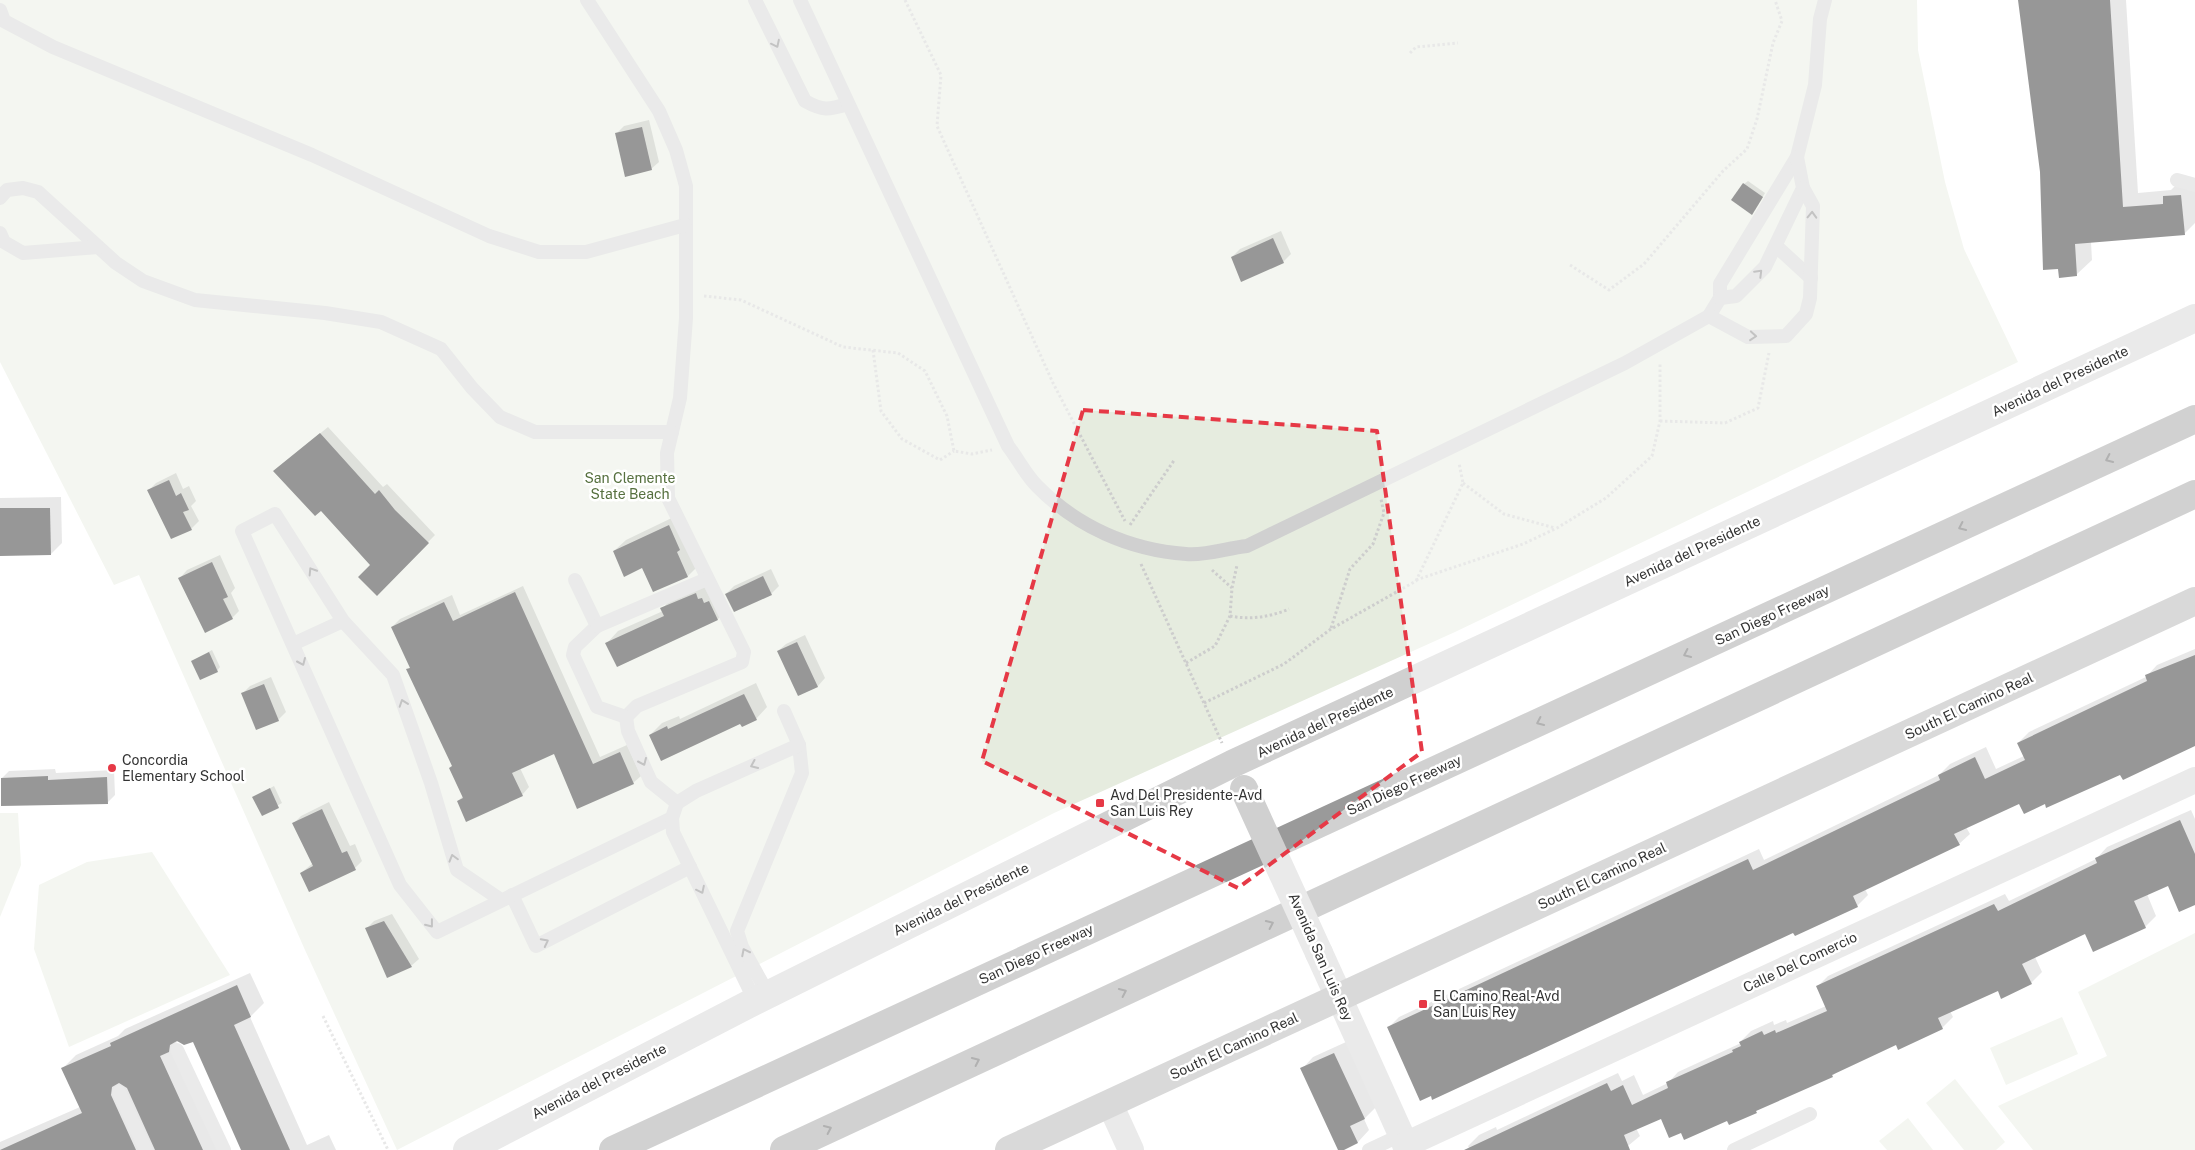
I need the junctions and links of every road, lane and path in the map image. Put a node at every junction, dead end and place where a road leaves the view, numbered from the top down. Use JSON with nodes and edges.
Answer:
{"nodes":[{"id":1,"x":587,"y":0,"type":"edge"},
{"id":2,"x":755,"y":0,"type":"edge"},
{"id":3,"x":800,"y":0,"type":"edge"},
{"id":4,"x":905,"y":0,"type":"edge"},
{"id":5,"x":1775,"y":0,"type":"edge"},
{"id":6,"x":1825,"y":0,"type":"edge"},
{"id":7,"x":0,"y":10,"type":"edge"},
{"id":8,"x":1458,"y":43,"type":"dead end"},
{"id":9,"x":1410,"y":53,"type":"dead end"},
{"id":10,"x":848,"y":104,"type":"junction"},
{"id":11,"x":1797,"y":157,"type":"junction"},
{"id":12,"x":2177,"y":180,"type":"dead end"},
{"id":13,"x":2195,"y":184,"type":"edge"},
{"id":14,"x":1803,"y":188,"type":"junction"},
{"id":15,"x":0,"y":198,"type":"edge"},
{"id":16,"x":685,"y":225,"type":"junction"},
{"id":17,"x":0,"y":233,"type":"edge"},
{"id":18,"x":1776,"y":246,"type":"junction"},
{"id":19,"x":98,"y":247,"type":"junction"},
{"id":20,"x":1570,"y":265,"type":"dead end"},
{"id":21,"x":1811,"y":278,"type":"junction"},
{"id":22,"x":686,"y":294,"type":"junction"},
{"id":23,"x":1720,"y":298,"type":"junction"},
{"id":24,"x":1709,"y":316,"type":"junction"},
{"id":25,"x":2195,"y":318,"type":"edge"},
{"id":26,"x":1772,"y":336,"type":"junction"},
{"id":27,"x":1660,"y":343,"type":"junction"},
{"id":28,"x":873,"y":350,"type":"junction"},
{"id":29,"x":2195,"y":419,"type":"edge"},
{"id":30,"x":1660,"y":421,"type":"junction"},
{"id":31,"x":672,"y":432,"type":"junction"},
{"id":32,"x":1456,"y":444,"type":"junction"},
{"id":33,"x":1008,"y":446,"type":"junction"},
{"id":34,"x":954,"y":451,"type":"junction"},
{"id":35,"x":1175,"y":459,"type":"dead end"},
{"id":36,"x":1378,"y":482,"type":"junction"},
{"id":37,"x":1463,"y":483,"type":"junction"},
{"id":38,"x":2195,"y":494,"type":"edge"},
{"id":39,"x":1557,"y":528,"type":"junction"},
{"id":40,"x":1133,"y":546,"type":"junction"},
{"id":41,"x":1242,"y":546,"type":"junction"},
{"id":42,"x":707,"y":579,"type":"junction"},
{"id":43,"x":574,"y":580,"type":"dead end"},
{"id":44,"x":1416,"y":580,"type":"junction"},
{"id":45,"x":2195,"y":601,"type":"edge"},
{"id":46,"x":1289,"y":609,"type":"dead end"},
{"id":47,"x":1230,"y":616,"type":"junction"},
{"id":48,"x":343,"y":621,"type":"junction"},
{"id":49,"x":597,"y":626,"type":"junction"},
{"id":50,"x":1331,"y":629,"type":"junction"},
{"id":51,"x":293,"y":644,"type":"junction"},
{"id":52,"x":1186,"y":663,"type":"junction"},
{"id":53,"x":1204,"y":703,"type":"junction"},
{"id":54,"x":784,"y":711,"type":"dead end"},
{"id":55,"x":626,"y":717,"type":"junction"},
{"id":56,"x":798,"y":745,"type":"junction"},
{"id":57,"x":1227,"y":754,"type":"junction"},
{"id":58,"x":2195,"y":780,"type":"edge"},
{"id":59,"x":677,"y":803,"type":"junction"},
{"id":60,"x":672,"y":818,"type":"junction"},
{"id":61,"x":690,"y":867,"type":"junction"},
{"id":62,"x":507,"y":897,"type":"junction"},
{"id":63,"x":1339,"y":997,"type":"junction"},
{"id":64,"x":762,"y":998,"type":"junction"},
{"id":65,"x":323,"y":1016,"type":"dead end"},
{"id":66,"x":177,"y":1050,"type":"dead end"},
{"id":67,"x":118,"y":1092,"type":"dead end"},
{"id":68,"x":1110,"y":1104,"type":"junction"},
{"id":69,"x":1810,"y":1114,"type":"dead end"},
{"id":70,"x":1404,"y":1143,"type":"edge"},
{"id":71,"x":146,"y":1150,"type":"edge"},
{"id":72,"x":224,"y":1150,"type":"edge"},
{"id":73,"x":388,"y":1150,"type":"edge"},
{"id":74,"x":466,"y":1150,"type":"edge"},
{"id":75,"x":613,"y":1150,"type":"edge"},
{"id":76,"x":784,"y":1150,"type":"edge"},
{"id":77,"x":1009,"y":1150,"type":"edge"},
{"id":78,"x":1131,"y":1150,"type":"edge"},
{"id":79,"x":1369,"y":1150,"type":"edge"},
{"id":80,"x":1734,"y":1150,"type":"edge"}],
"edges":[{"from":1,"to":16,"type":"lane"},
{"from":2,"to":10,"type":"lane","one_way":true},
{"from":3,"to":10,"type":"lane"},
{"from":4,"to":35,"type":"path"},
{"from":5,"to":20,"type":"path"},
{"from":6,"to":11,"type":"lane"},
{"from":7,"to":16,"type":"lane"},
{"from":8,"to":9,"type":"path"},
{"from":10,"to":33,"type":"lane"},
{"from":11,"to":14,"type":"lane"},
{"from":11,"to":23,"type":"lane"},
{"from":12,"to":13,"type":"lane"},
{"from":14,"to":18,"type":"lane"},
{"from":21,"to":14,"type":"lane","one_way":true},
{"from":15,"to":19,"type":"lane"},
{"from":16,"to":22,"type":"lane"},
{"from":17,"to":19,"type":"lane"},
{"from":18,"to":21,"type":"lane"},
{"from":23,"to":18,"type":"lane","one_way":true},
{"from":19,"to":31,"type":"lane"},
{"from":21,"to":26,"type":"lane"},
{"from":22,"to":28,"type":"path"},
{"from":22,"to":31,"type":"lane"},
{"from":23,"to":24,"type":"lane"},
{"from":24,"to":26,"type":"lane","one_way":true},
{"from":24,"to":27,"type":"lane"},
{"from":25,"to":57,"type":"street","name":"Avenida del Presidente"},
{"from":26,"to":30,"type":"path"},
{"from":27,"to":30,"type":"path"},
{"from":27,"to":32,"type":"lane"},
{"from":28,"to":34,"type":"path"},
{"from":28,"to":34,"type":"path"},
{"from":29,"to":75,"type":"highway","name":"San Diego Freeway","one_way":true},
{"from":30,"to":39,"type":"path"},
{"from":31,"to":42,"type":"lane"},
{"from":32,"to":36,"type":"lane"},
{"from":32,"to":37,"type":"path"},
{"from":33,"to":34,"type":"path"},
{"from":33,"to":40,"type":"lane"},
{"from":36,"to":41,"type":"lane"},
{"from":36,"to":50,"type":"path"},
{"from":37,"to":39,"type":"path"},
{"from":37,"to":44,"type":"path"},
{"from":76,"to":38,"type":"highway","one_way":true},
{"from":39,"to":44,"type":"path"},
{"from":40,"to":41,"type":"lane"},
{"from":40,"to":52,"type":"path"},
{"from":41,"to":47,"type":"path"},
{"from":42,"to":49,"type":"lane"},
{"from":42,"to":55,"type":"lane"},
{"from":43,"to":49,"type":"lane"},
{"from":44,"to":50,"type":"path"},
{"from":45,"to":63,"type":"main road","name":"South El Camino Real"},
{"from":46,"to":47,"type":"path"},
{"from":47,"to":52,"type":"path"},
{"from":48,"to":51,"type":"lane"},
{"from":48,"to":51,"type":"lane","one_way":true},
{"from":62,"to":48,"type":"lane","one_way":true},
{"from":49,"to":55,"type":"lane"},
{"from":50,"to":53,"type":"path"},
{"from":51,"to":62,"type":"lane","one_way":true},
{"from":52,"to":53,"type":"path"},
{"from":53,"to":57,"type":"path"},
{"from":54,"to":56,"type":"lane"},
{"from":55,"to":59,"type":"lane","one_way":true},
{"from":56,"to":59,"type":"lane","one_way":true},
{"from":64,"to":56,"type":"lane","one_way":true},
{"from":57,"to":63,"type":"street","name":"Avenida San Luis Rey","bridge":true},
{"from":57,"to":64,"type":"street","name":"Avenida del Presidente"},
{"from":58,"to":70,"type":"street","name":"Calle Del Comercio"},
{"from":59,"to":60,"type":"lane"},
{"from":60,"to":61,"type":"lane"},
{"from":60,"to":62,"type":"lane"},
{"from":62,"to":61,"type":"lane","one_way":true},
{"from":61,"to":64,"type":"lane","one_way":true},
{"from":63,"to":68,"type":"main road","name":"South El Camino Real"},
{"from":63,"to":70,"type":"street","name":"Avenida San Luis Rey"},
{"from":64,"to":74,"type":"street","name":"Avenida del Presidente"},
{"from":65,"to":73,"type":"path"},
{"from":66,"to":72,"type":"lane"},
{"from":67,"to":71,"type":"lane"},
{"from":68,"to":77,"type":"main road","name":"South El Camino Real"},
{"from":68,"to":78,"type":"street"},
{"from":69,"to":80,"type":"lane"},
{"from":70,"to":79,"type":"lane"}]}
